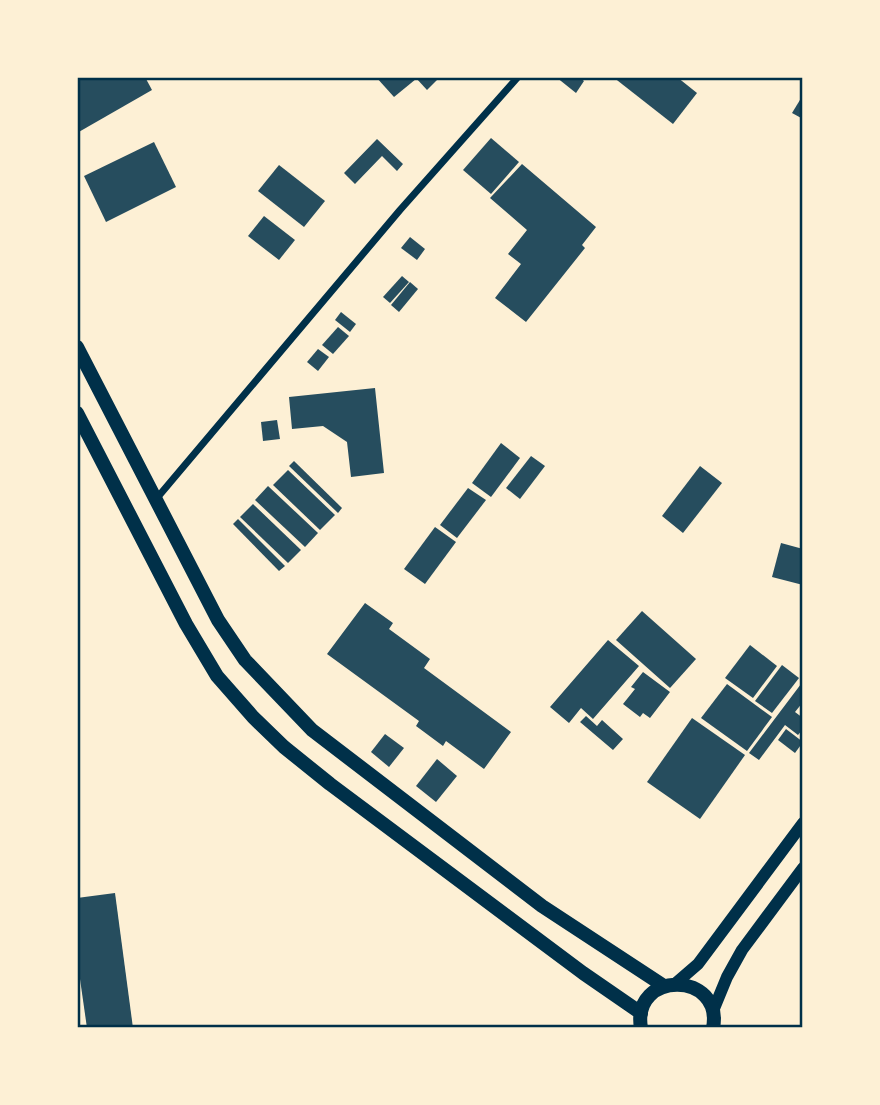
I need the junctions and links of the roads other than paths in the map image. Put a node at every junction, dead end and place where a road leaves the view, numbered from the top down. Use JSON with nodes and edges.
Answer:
{"nodes":[{"id":1,"x":517,"y":77,"type":"edge"},
{"id":2,"x":77,"y":347,"type":"edge"},
{"id":3,"x":77,"y":413,"type":"edge"},
{"id":4,"x":157,"y":498,"type":"junction"},
{"id":5,"x":803,"y":823,"type":"edge"},
{"id":6,"x":803,"y":868,"type":"edge"},
{"id":7,"x":670,"y":985,"type":"junction"},
{"id":8,"x":641,"y":1013,"type":"junction"},
{"id":9,"x":715,"y":1023,"type":"edge"},
{"id":10,"x":641,"y":1028,"type":"edge"}],
"edges":[{"from":1,"to":4,"type":"street"},
{"from":2,"to":4,"type":"main road"},
{"from":3,"to":8,"type":"main road"},
{"from":4,"to":7,"type":"main road"},
{"from":5,"to":7,"type":"street"},
{"from":6,"to":9,"type":"street"},
{"from":7,"to":8,"type":"main road"},
{"from":7,"to":9,"type":"main road"},
{"from":8,"to":10,"type":"main road"}]}
